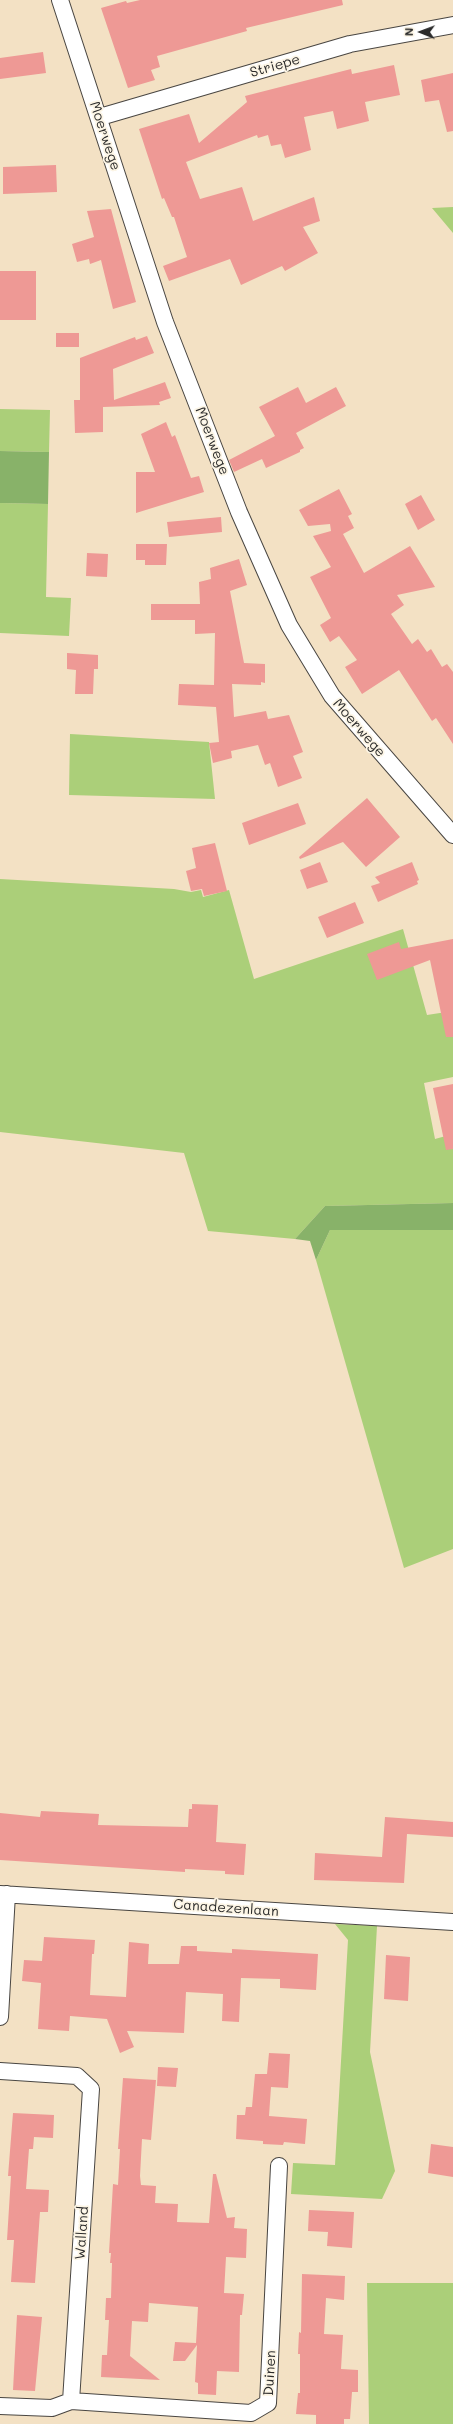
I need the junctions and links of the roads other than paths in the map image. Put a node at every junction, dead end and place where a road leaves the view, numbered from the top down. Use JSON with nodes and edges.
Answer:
{"nodes":[{"id":1,"x":60,"y":0,"type":"edge"},
{"id":2,"x":453,"y":25,"type":"edge"},
{"id":3,"x":100,"y":117,"type":"junction"},
{"id":4,"x":453,"y":836,"type":"edge"},
{"id":5,"x":4,"y":1894,"type":"edge"},
{"id":6,"x":453,"y":1922,"type":"edge"},
{"id":7,"x":0,"y":2016,"type":"edge"},
{"id":8,"x":0,"y":2071,"type":"edge"},
{"id":9,"x":280,"y":2166,"type":"dead end"},
{"id":10,"x":71,"y":2401,"type":"junction"},
{"id":11,"x":0,"y":2406,"type":"edge"}],
"edges":[{"from":1,"to":3,"type":"street","name":"Moerwege"},
{"from":2,"to":3,"type":"street","name":"Striepe"},
{"from":3,"to":4,"type":"street","name":"Moerwege"},
{"from":5,"to":6,"type":"street","name":"Canadezenlaan"},
{"from":5,"to":7,"type":"street"},
{"from":8,"to":10,"type":"street","name":"Walland"},
{"from":9,"to":10,"type":"street","name":"Duinen"},
{"from":10,"to":11,"type":"street"}]}
